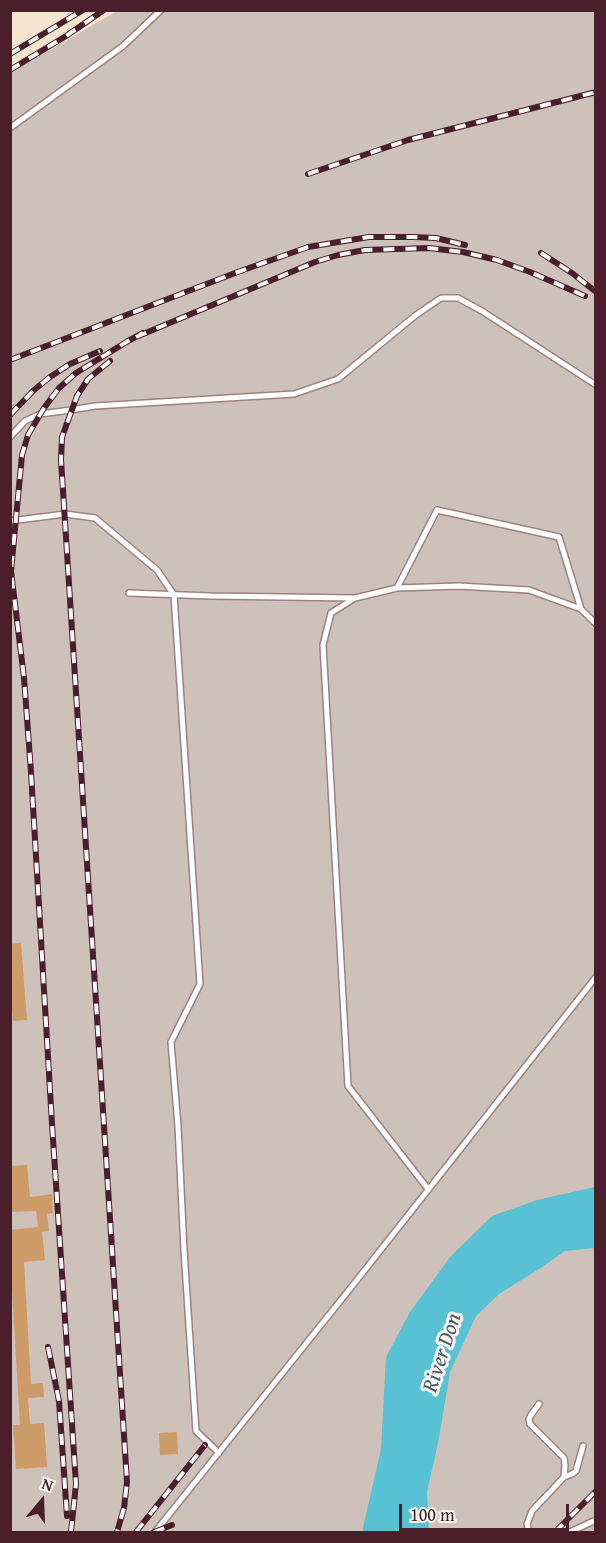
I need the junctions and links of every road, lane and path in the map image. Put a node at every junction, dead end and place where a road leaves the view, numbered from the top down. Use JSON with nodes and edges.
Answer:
{"nodes":[{"id":1,"x":161,"y":10,"type":"edge"},
{"id":2,"x":10,"y":128,"type":"edge"},
{"id":3,"x":596,"y":385,"type":"edge"},
{"id":4,"x":10,"y":437,"type":"edge"},
{"id":5,"x":10,"y":521,"type":"edge"},
{"id":6,"x":397,"y":588,"type":"junction"},
{"id":7,"x":129,"y":593,"type":"dead end"},
{"id":8,"x":174,"y":595,"type":"junction"},
{"id":9,"x":355,"y":598,"type":"junction"},
{"id":10,"x":581,"y":609,"type":"junction"},
{"id":11,"x":596,"y":624,"type":"edge"},
{"id":12,"x":596,"y":977,"type":"edge"},
{"id":13,"x":428,"y":1189,"type":"junction"},
{"id":14,"x":538,"y":1404,"type":"dead end"},
{"id":15,"x":583,"y":1446,"type":"dead end"},
{"id":16,"x":219,"y":1452,"type":"junction"},
{"id":17,"x":564,"y":1477,"type":"junction"},
{"id":18,"x":596,"y":1520,"type":"edge"},
{"id":19,"x":154,"y":1533,"type":"edge"},
{"id":20,"x":529,"y":1533,"type":"edge"},
{"id":21,"x":570,"y":1533,"type":"edge"}],
"edges":[{"from":1,"to":2,"type":"lane"},
{"from":3,"to":4,"type":"lane"},
{"from":5,"to":8,"type":"lane"},
{"from":6,"to":9,"type":"lane"},
{"from":6,"to":10,"type":"lane"},
{"from":6,"to":10,"type":"lane"},
{"from":7,"to":8,"type":"lane"},
{"from":8,"to":9,"type":"lane"},
{"from":8,"to":16,"type":"lane"},
{"from":9,"to":13,"type":"lane"},
{"from":10,"to":11,"type":"lane"},
{"from":12,"to":13,"type":"lane"},
{"from":13,"to":16,"type":"lane"},
{"from":14,"to":17,"type":"lane"},
{"from":15,"to":17,"type":"lane"},
{"from":16,"to":19,"type":"lane"},
{"from":17,"to":20,"type":"lane"},
{"from":18,"to":21,"type":"lane"}]}
